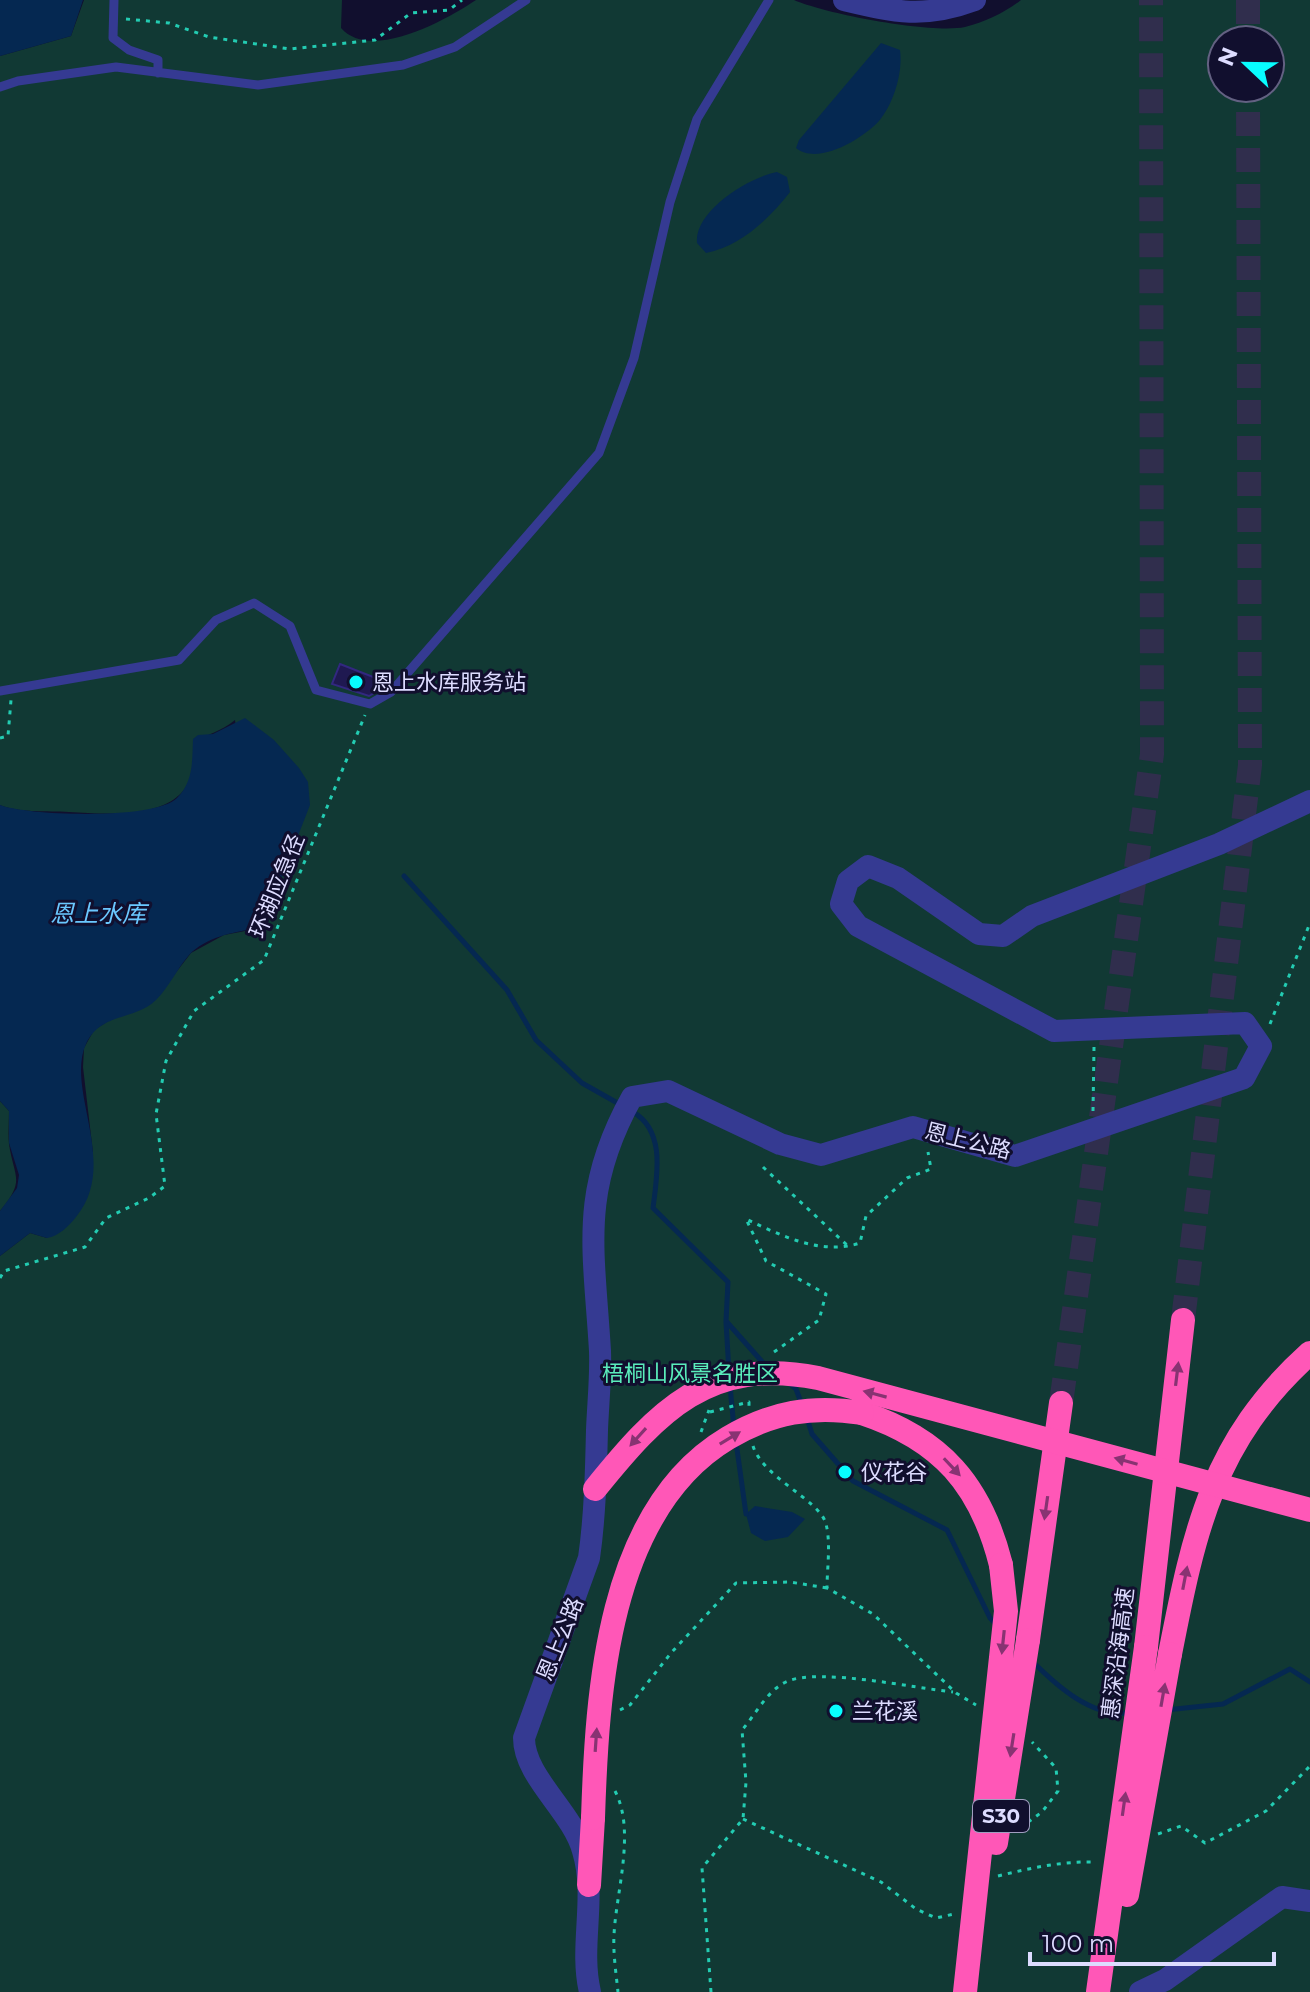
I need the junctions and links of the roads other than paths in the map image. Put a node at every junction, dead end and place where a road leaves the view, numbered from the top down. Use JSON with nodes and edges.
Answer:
{"nodes":[{"id":1,"x":114,"y":0,"type":"edge"},
{"id":2,"x":526,"y":0,"type":"edge"},
{"id":3,"x":769,"y":0,"type":"edge"},
{"id":4,"x":844,"y":0,"type":"edge"},
{"id":5,"x":975,"y":0,"type":"edge"},
{"id":6,"x":158,"y":73,"type":"junction"},
{"id":7,"x":0,"y":87,"type":"edge"},
{"id":8,"x":0,"y":691,"type":"edge"},
{"id":9,"x":1310,"y":801,"type":"edge"},
{"id":10,"x":1183,"y":1320,"type":"tunnel mouth"},
{"id":11,"x":1310,"y":1353,"type":"edge"},
{"id":12,"x":1061,"y":1403,"type":"tunnel mouth"},
{"id":13,"x":595,"y":1489,"type":"junction"},
{"id":14,"x":1310,"y":1510,"type":"edge"},
{"id":15,"x":589,"y":1885,"type":"junction"},
{"id":16,"x":1310,"y":1901,"type":"edge"},
{"id":17,"x":590,"y":1992,"type":"edge"},
{"id":18,"x":965,"y":1992,"type":"edge"},
{"id":19,"x":973,"y":1992,"type":"edge"},
{"id":20,"x":1098,"y":1992,"type":"edge"},
{"id":21,"x":1110,"y":1992,"type":"edge"},
{"id":22,"x":1140,"y":1992,"type":"edge"}],
"edges":[{"from":1,"to":6,"type":"lane"},
{"from":2,"to":6,"type":"lane"},
{"from":3,"to":8,"type":"lane"},
{"from":4,"to":5,"type":"street"},
{"from":6,"to":7,"type":"lane"},
{"from":9,"to":13,"type":"street","name":"恩上公路"},
{"from":20,"to":10,"type":"highway","name":"惠深沿海高速","one_way":true,"bridge":true},
{"from":21,"to":11,"type":"highway","one_way":true,"bridge":true},
{"from":12,"to":19,"type":"highway","number":"S30","one_way":true,"bridge":true},
{"from":14,"to":13,"type":"highway","one_way":true,"bridge":true},
{"from":13,"to":15,"type":"street","name":"恩上公路"},
{"from":15,"to":17,"type":"street","name":"恩上公路"},
{"from":15,"to":18,"type":"highway","one_way":true,"bridge":true},
{"from":16,"to":22,"type":"street"}]}
